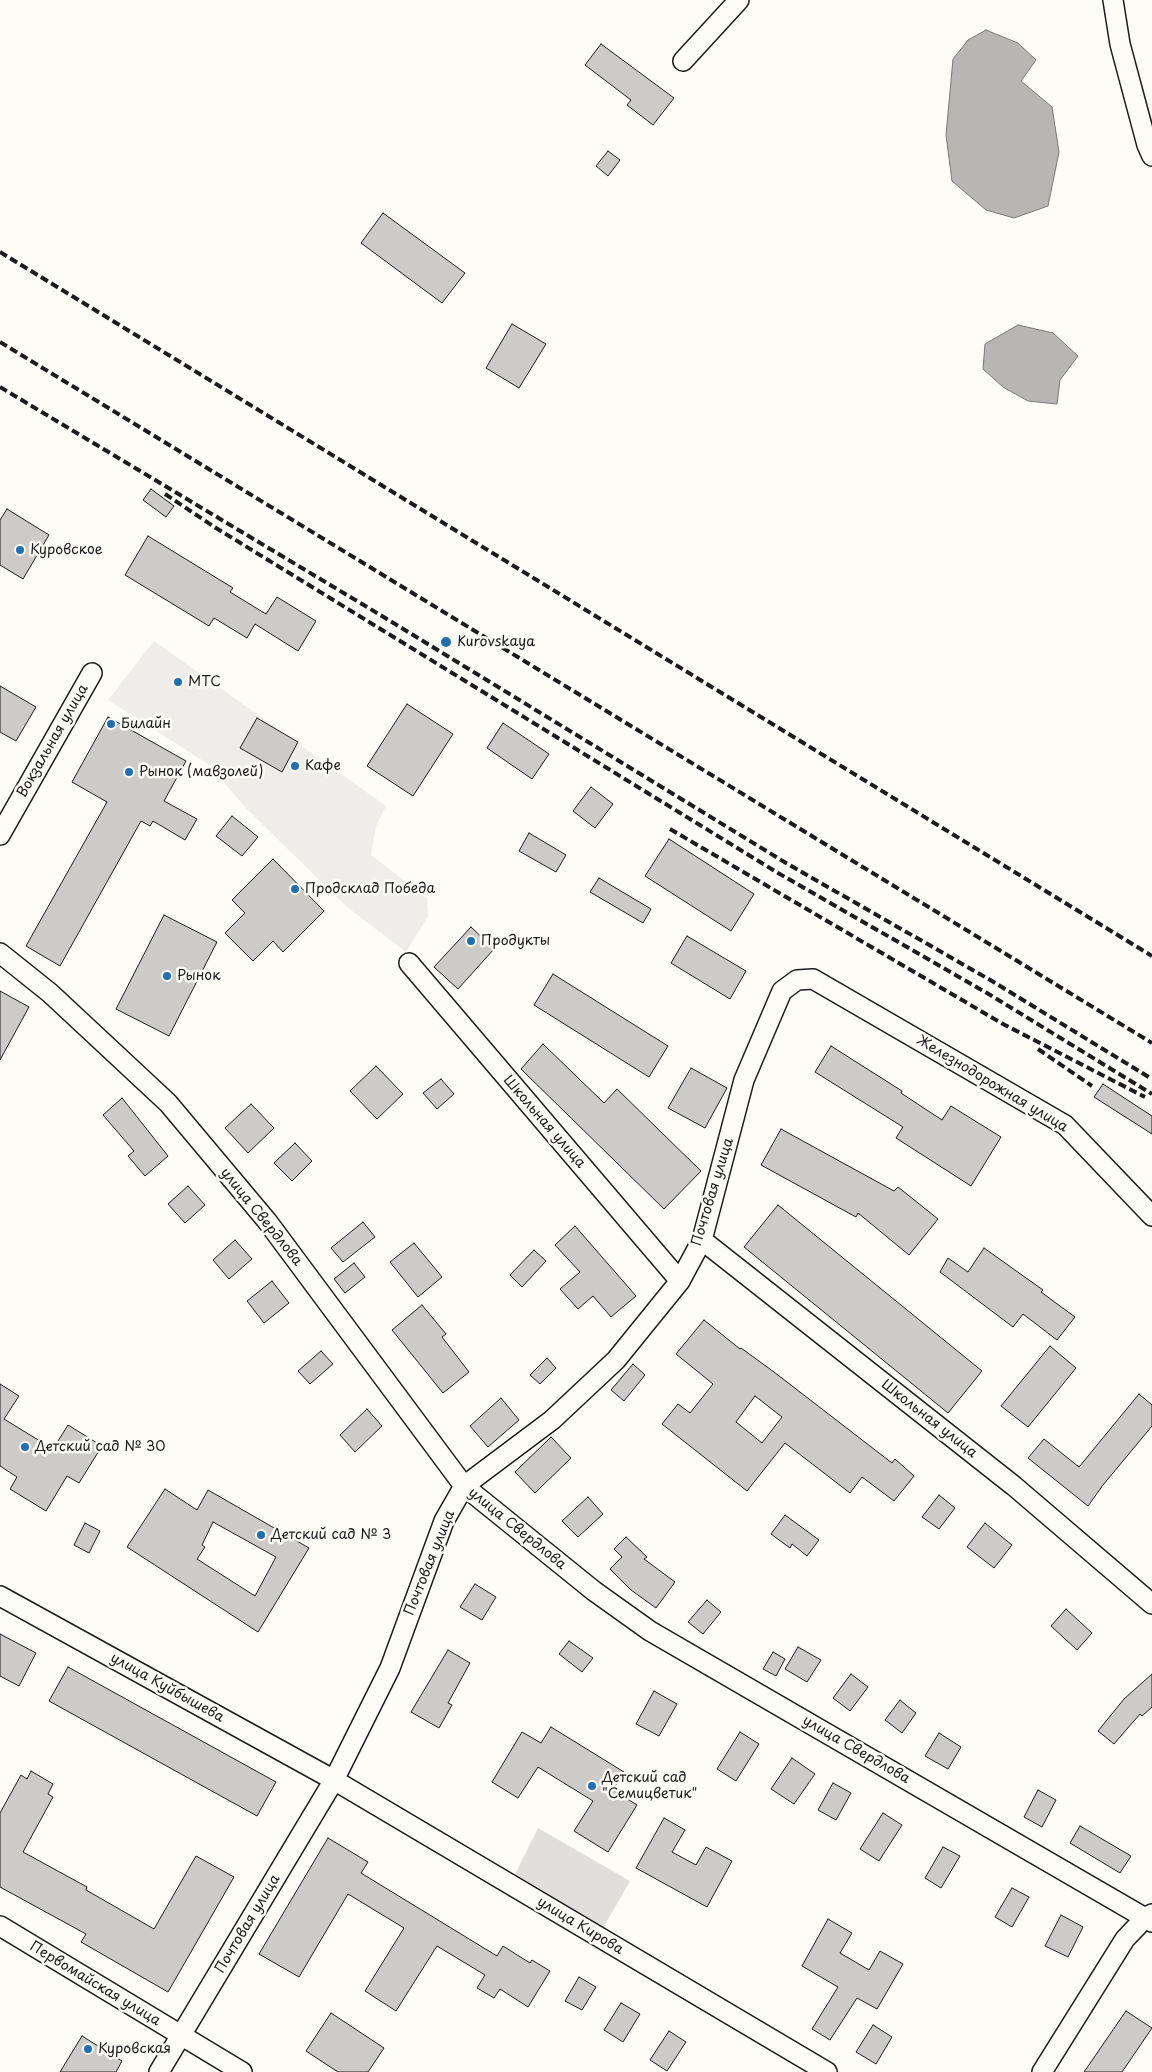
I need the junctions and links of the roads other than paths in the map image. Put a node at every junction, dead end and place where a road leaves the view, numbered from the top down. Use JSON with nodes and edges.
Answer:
{"nodes":[{"id":1,"x":739,"y":0,"type":"edge"},
{"id":2,"x":1112,"y":0,"type":"edge"},
{"id":3,"x":683,"y":61,"type":"dead end"},
{"id":4,"x":1152,"y":156,"type":"edge"},
{"id":5,"x":92,"y":673,"type":"dead end"},
{"id":6,"x":0,"y":835,"type":"edge"},
{"id":7,"x":0,"y":953,"type":"edge"},
{"id":8,"x":409,"y":964,"type":"dead end"},
{"id":9,"x":812,"y":979,"type":"joint"},
{"id":10,"x":1152,"y":1216,"type":"edge"},
{"id":11,"x":702,"y":1240,"type":"junction"},
{"id":12,"x":680,"y":1281,"type":"junction"},
{"id":13,"x":464,"y":1486,"type":"junction"},
{"id":14,"x":0,"y":1596,"type":"edge"},
{"id":15,"x":1152,"y":1604,"type":"edge"},
{"id":16,"x":334,"y":1780,"type":"junction"},
{"id":17,"x":1150,"y":1918,"type":"edge"},
{"id":18,"x":0,"y":1926,"type":"edge"},
{"id":19,"x":182,"y":2036,"type":"junction"},
{"id":20,"x":158,"y":2072,"type":"edge"},
{"id":21,"x":242,"y":2072,"type":"edge"},
{"id":22,"x":827,"y":2072,"type":"edge"},
{"id":23,"x":1042,"y":2072,"type":"edge"}],
"edges":[{"from":1,"to":3,"type":"street"},
{"from":2,"to":4,"type":"street"},
{"from":5,"to":6,"type":"street","name":"Вокзальная улица"},
{"from":7,"to":13,"type":"street","name":"улица Свердлова"},
{"from":8,"to":12,"type":"street","name":"Школьная улица"},
{"from":9,"to":10,"type":"street","name":"Железнодорожная улица"},
{"from":9,"to":11,"type":"street","name":"Почтовая улица"},
{"from":11,"to":12,"type":"street","name":"Почтовая улица"},
{"from":11,"to":15,"type":"street","name":"Школьная улица"},
{"from":12,"to":13,"type":"street","name":"Почтовая улица"},
{"from":13,"to":16,"type":"street","name":"Почтовая улица"},
{"from":13,"to":17,"type":"street","name":"улица Свердлова"},
{"from":14,"to":16,"type":"street","name":"улица Куйбышева"},
{"from":16,"to":19,"type":"street","name":"Почтовая улица"},
{"from":16,"to":22,"type":"street","name":"улица Кирова"},
{"from":17,"to":23,"type":"street"},
{"from":18,"to":19,"type":"street","name":"Первомайская улица"},
{"from":19,"to":20,"type":"street","name":"Почтовая улица"},
{"from":19,"to":21,"type":"street","name":"Первомайская улица"}]}
